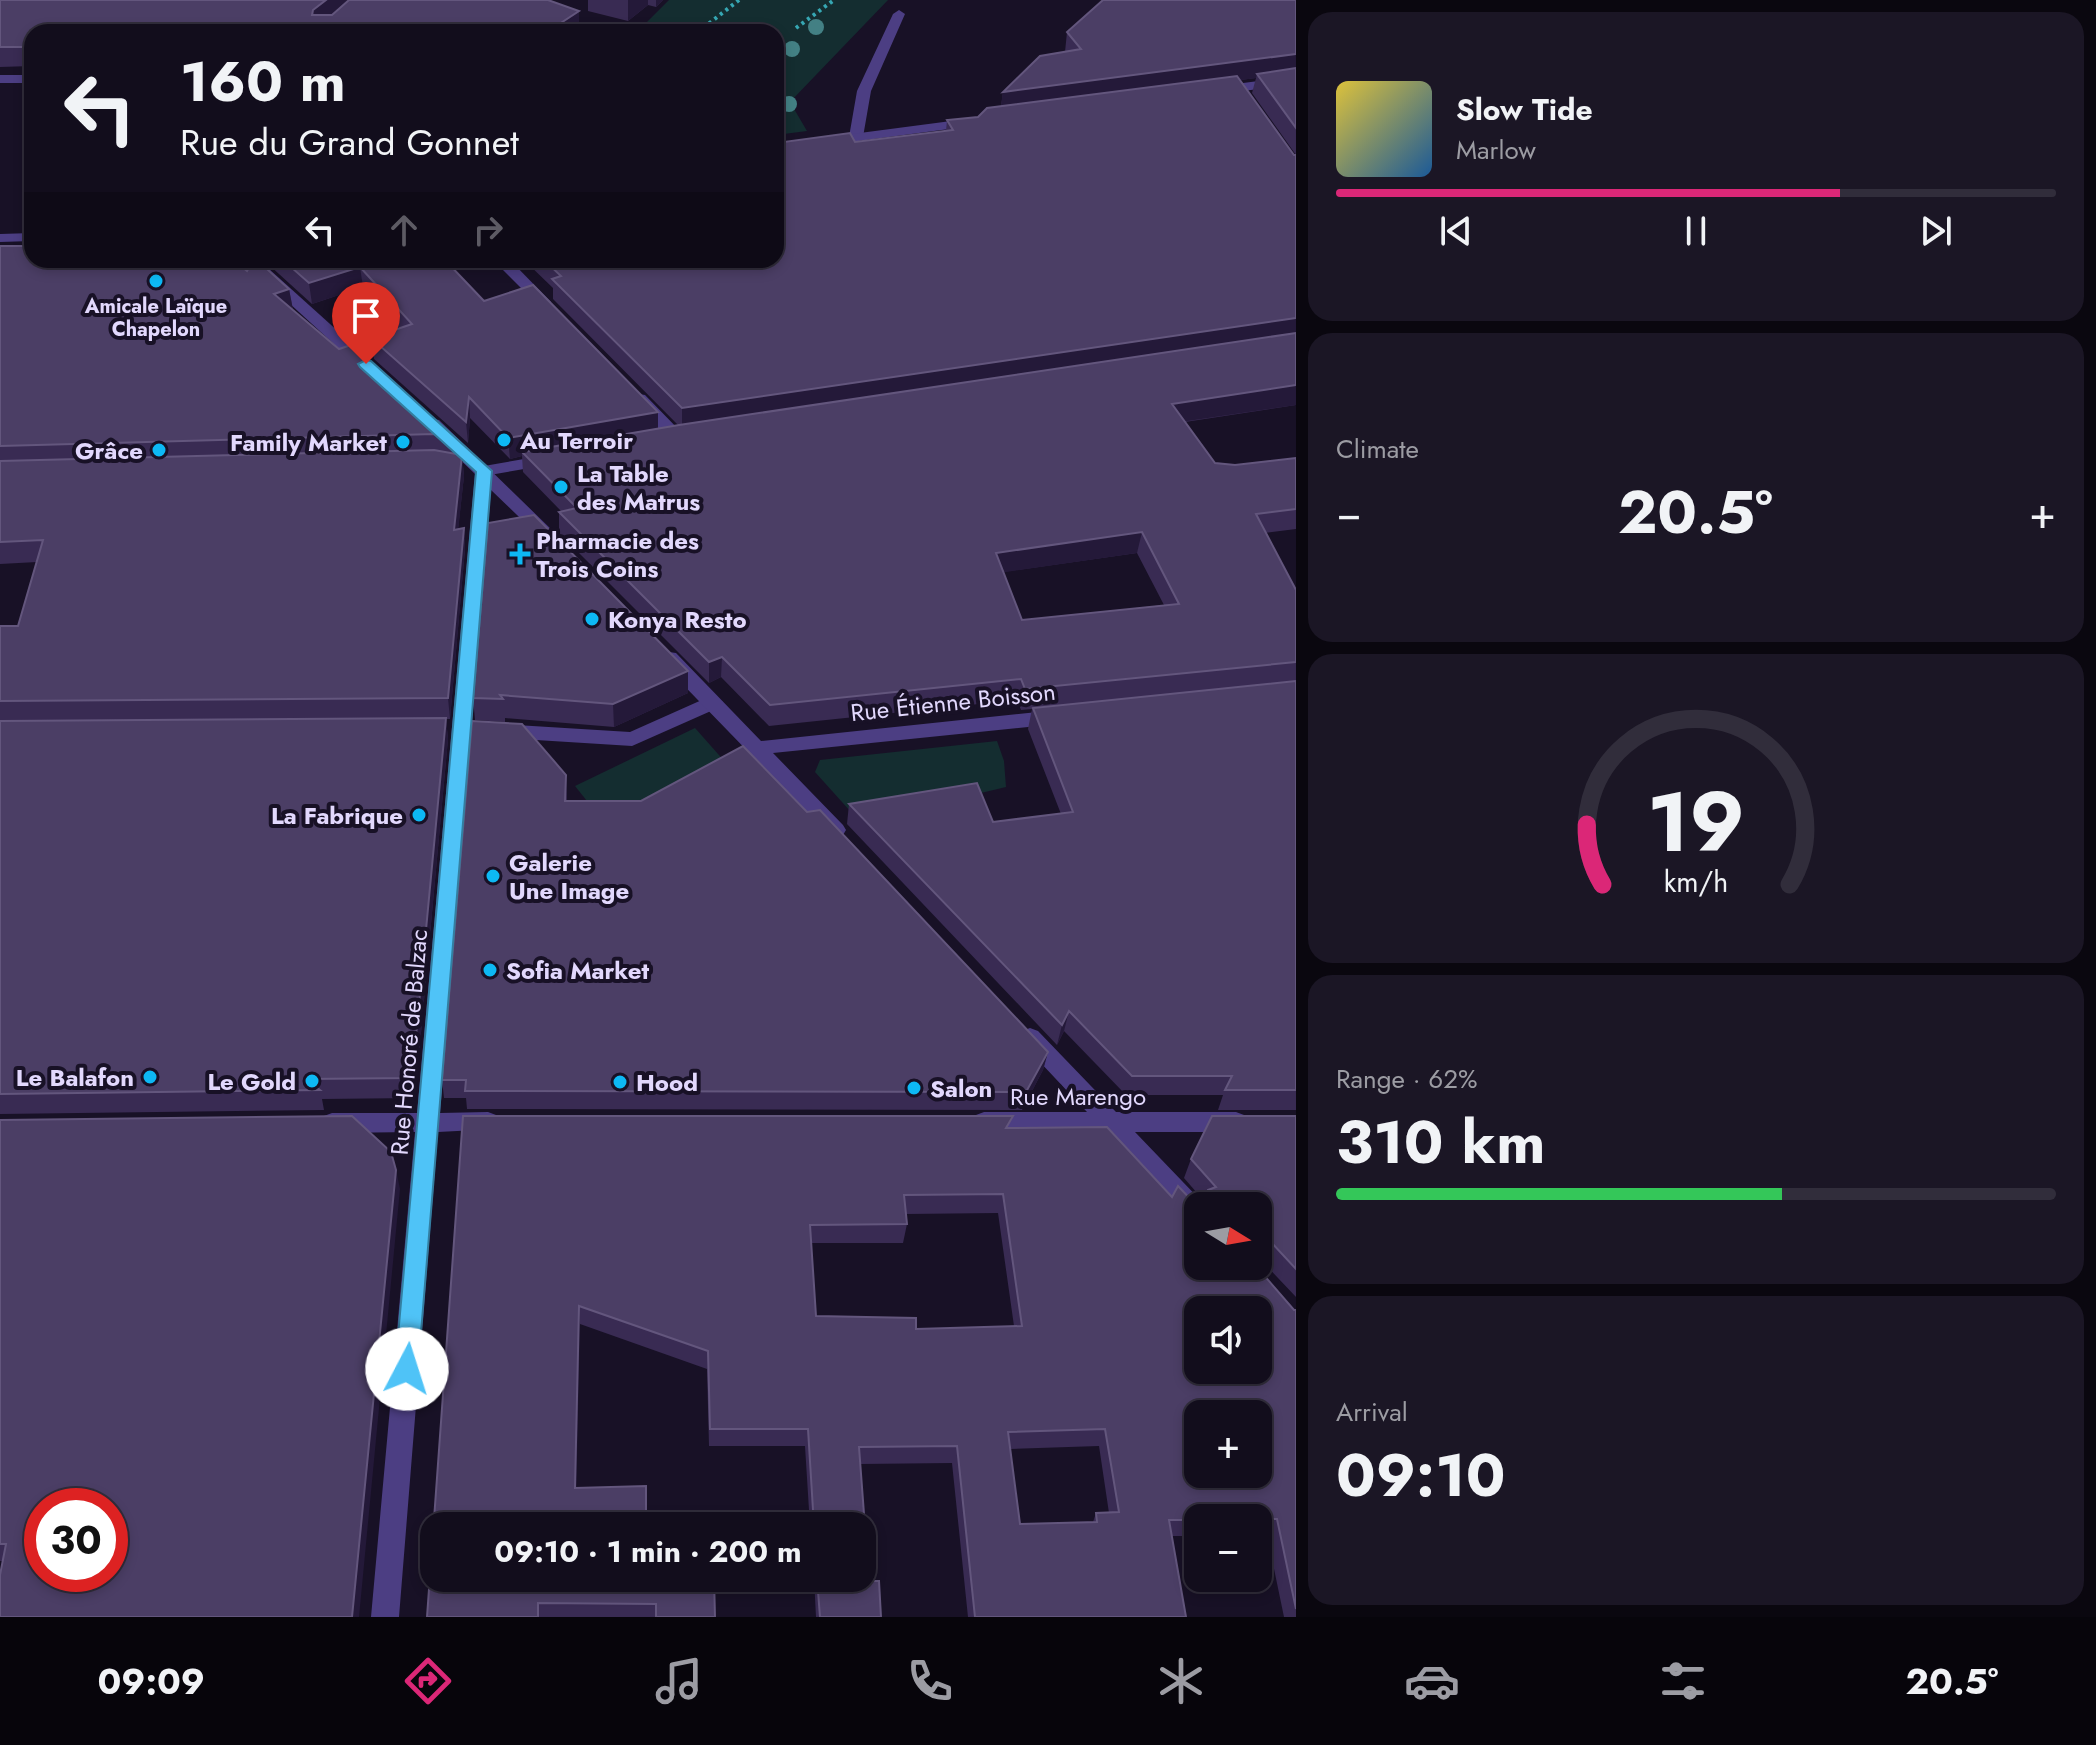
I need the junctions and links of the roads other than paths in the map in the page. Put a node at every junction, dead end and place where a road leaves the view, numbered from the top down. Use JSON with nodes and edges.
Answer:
{"nodes":[{"id":1,"x":899,"y":14,"type":"dead end"},
{"id":2,"x":0,"y":79,"type":"edge"},
{"id":3,"x":24,"y":79,"type":"edge"},
{"id":4,"x":1296,"y":80,"type":"edge"},
{"id":5,"x":1238,"y":88,"type":"junction"},
{"id":6,"x":1207,"y":92,"type":"edge"},
{"id":7,"x":1249,"y":103,"type":"edge"},
{"id":8,"x":994,"y":119,"type":"edge"},
{"id":9,"x":856,"y":137,"type":"junction"},
{"id":10,"x":784,"y":147,"type":"edge"},
{"id":11,"x":24,"y":237,"type":"edge"},
{"id":12,"x":0,"y":238,"type":"edge"},
{"id":13,"x":259,"y":268,"type":"edge"},
{"id":14,"x":509,"y":268,"type":"edge"},
{"id":15,"x":554,"y":314,"type":"edge"},
{"id":16,"x":377,"y":374,"type":"edge"},
{"id":17,"x":629,"y":389,"type":"edge"},
{"id":18,"x":423,"y":416,"type":"edge"},
{"id":19,"x":708,"y":433,"type":"edge"},
{"id":20,"x":558,"y":458,"type":"edge"},
{"id":21,"x":448,"y":465,"type":"edge"},
{"id":22,"x":484,"y":471,"type":"junction"},
{"id":23,"x":557,"y":544,"type":"edge"},
{"id":24,"x":657,"y":646,"type":"edge"},
{"id":25,"x":713,"y":702,"type":"junction"},
{"id":26,"x":1079,"y":715,"type":"edge"},
{"id":27,"x":438,"y":729,"type":"edge"},
{"id":28,"x":462,"y":729,"type":"junction"},
{"id":29,"x":758,"y":748,"type":"junction"},
{"id":30,"x":854,"y":850,"type":"edge"},
{"id":31,"x":1014,"y":1020,"type":"edge"},
{"id":32,"x":428,"y":1122,"type":"junction"},
{"id":33,"x":507,"y":1122,"type":"edge"},
{"id":34,"x":968,"y":1122,"type":"edge"},
{"id":35,"x":1111,"y":1122,"type":"junction"},
{"id":36,"x":1265,"y":1122,"type":"edge"},
{"id":37,"x":316,"y":1123,"type":"edge"},
{"id":38,"x":1184,"y":1199,"type":"edge"},
{"id":39,"x":385,"y":1617,"type":"edge"}],
"edges":[{"from":1,"to":9,"type":"street"},
{"from":2,"to":3,"type":"street"},
{"from":4,"to":5,"type":"street"},
{"from":5,"to":6,"type":"street"},
{"from":5,"to":7,"type":"street"},
{"from":8,"to":9,"type":"street"},
{"from":9,"to":10,"type":"street"},
{"from":11,"to":12,"type":"street"},
{"from":13,"to":16,"type":"street"},
{"from":14,"to":15,"type":"street"},
{"from":17,"to":19,"type":"street"},
{"from":18,"to":22,"type":"street"},
{"from":20,"to":22,"type":"street"},
{"from":21,"to":22,"type":"street"},
{"from":22,"to":23,"type":"street"},
{"from":22,"to":28,"type":"street","name":"Rue Honoré de Balzac"},
{"from":24,"to":25,"type":"street"},
{"from":25,"to":28,"type":"street"},
{"from":25,"to":29,"type":"street"},
{"from":26,"to":29,"type":"street","name":"Rue Étienne Boisson"},
{"from":27,"to":28,"type":"street"},
{"from":28,"to":32,"type":"street","name":"Rue Honoré de Balzac"},
{"from":29,"to":30,"type":"street"},
{"from":31,"to":35,"type":"street"},
{"from":32,"to":33,"type":"street"},
{"from":32,"to":37,"type":"street"},
{"from":32,"to":39,"type":"street","name":"Rue Honoré de Balzac"},
{"from":34,"to":35,"type":"street","name":"Rue Marengo"},
{"from":35,"to":36,"type":"street","name":"Rue Marengo"},
{"from":35,"to":38,"type":"street"}]}
